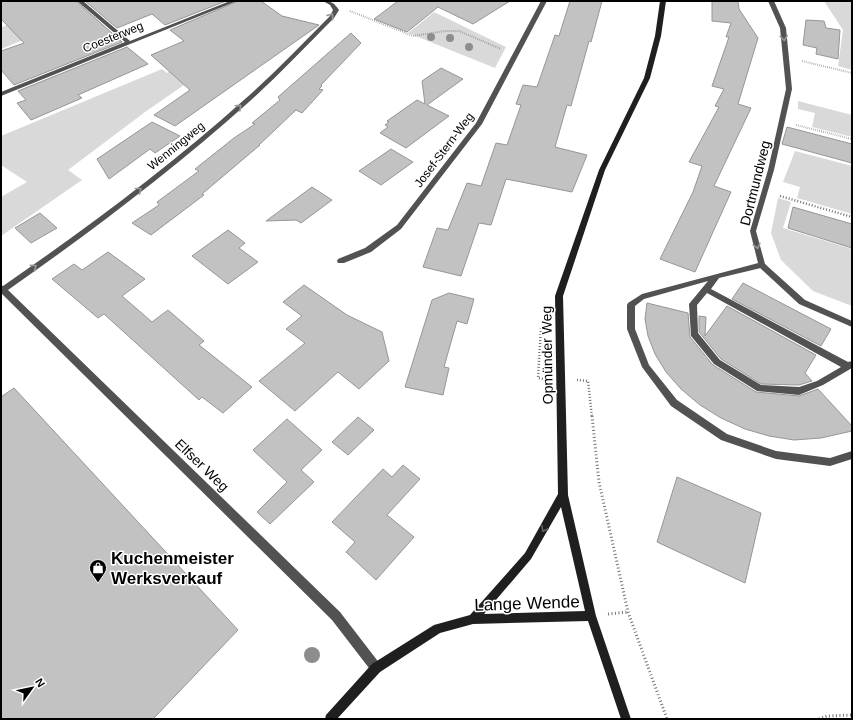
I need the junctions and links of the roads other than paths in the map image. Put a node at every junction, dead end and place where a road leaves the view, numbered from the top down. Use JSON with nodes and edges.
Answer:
{"nodes":[{"id":1,"x":80,"y":1,"type":"edge"},
{"id":2,"x":234,"y":1,"type":"edge"},
{"id":3,"x":326,"y":1,"type":"edge"},
{"id":4,"x":544,"y":1,"type":"edge"},
{"id":5,"x":663,"y":1,"type":"edge"},
{"id":6,"x":771,"y":1,"type":"edge"},
{"id":7,"x":128,"y":42,"type":"junction"},
{"id":8,"x":1,"y":94,"type":"edge"},
{"id":9,"x":341,"y":261,"type":"dead end"},
{"id":10,"x":762,"y":265,"type":"junction"},
{"id":11,"x":717,"y":276,"type":"junction"},
{"id":12,"x":2,"y":289,"type":"edge"},
{"id":13,"x":705,"y":289,"type":"junction"},
{"id":14,"x":852,"y":324,"type":"edge"},
{"id":15,"x":850,"y":365,"type":"edge"},
{"id":16,"x":852,"y":455,"type":"edge"},
{"id":17,"x":563,"y":495,"type":"junction"},
{"id":18,"x":591,"y":616,"type":"junction"},
{"id":19,"x":473,"y":619,"type":"junction"},
{"id":20,"x":376,"y":668,"type":"junction"},
{"id":21,"x":330,"y":719,"type":"edge"},
{"id":22,"x":626,"y":719,"type":"edge"}],
"edges":[{"from":1,"to":7,"type":"street"},
{"from":2,"to":7,"type":"street","name":"Coesterweg"},
{"from":12,"to":3,"type":"street","name":"Wenningweg","one_way":true},
{"from":4,"to":9,"type":"street","name":"Josef-Stern-Weg"},
{"from":5,"to":17,"type":"main road","name":"Opmünder Weg"},
{"from":6,"to":10,"type":"street","name":"Dortmundweg","one_way":true},
{"from":7,"to":8,"type":"street","name":"Coesterweg"},
{"from":10,"to":11,"type":"street"},
{"from":10,"to":14,"type":"street"},
{"from":11,"to":13,"type":"street"},
{"from":11,"to":16,"type":"street"},
{"from":12,"to":20,"type":"street","name":"Elfser Weg"},
{"from":13,"to":15,"type":"street"},
{"from":13,"to":15,"type":"street"},
{"from":17,"to":18,"type":"main road","name":"Opmünder Weg"},
{"from":17,"to":19,"type":"main road","one_way":true},
{"from":18,"to":19,"type":"main road","name":"Lange Wende"},
{"from":18,"to":22,"type":"main road","name":"Opmünder Weg"},
{"from":19,"to":20,"type":"main road","name":"Lange Wende"},
{"from":20,"to":21,"type":"main road","name":"Lange Wende"}]}
